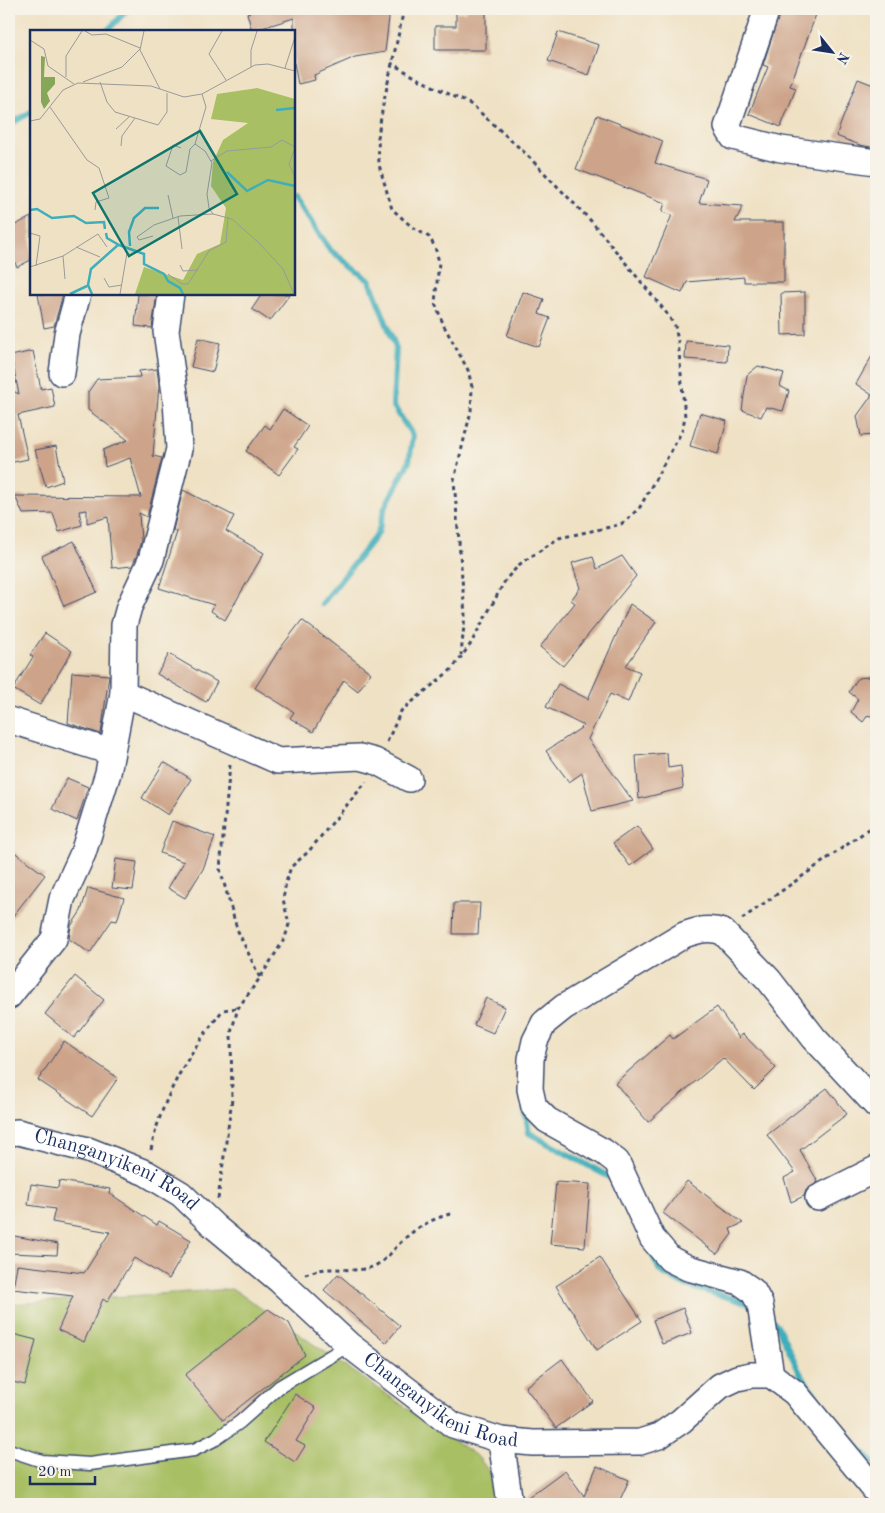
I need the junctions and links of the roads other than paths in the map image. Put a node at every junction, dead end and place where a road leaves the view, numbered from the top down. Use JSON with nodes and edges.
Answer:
{"nodes":[{"id":1,"x":767,"y":9,"type":"edge"},
{"id":2,"x":876,"y":162,"type":"edge"},
{"id":3,"x":78,"y":295,"type":"edge"},
{"id":4,"x":171,"y":295,"type":"edge"},
{"id":5,"x":62,"y":373,"type":"dead end"},
{"id":6,"x":123,"y":693,"type":"junction"},
{"id":7,"x":9,"y":720,"type":"edge"},
{"id":8,"x":111,"y":752,"type":"junction"},
{"id":9,"x":409,"y":779,"type":"dead end"},
{"id":10,"x":9,"y":996,"type":"edge"},
{"id":11,"x":876,"y":1105,"type":"edge"},
{"id":12,"x":9,"y":1133,"type":"edge"},
{"id":13,"x":876,"y":1169,"type":"edge"},
{"id":14,"x":818,"y":1198,"type":"dead end"},
{"id":15,"x":349,"y":1345,"type":"junction"},
{"id":16,"x":771,"y":1375,"type":"junction"},
{"id":17,"x":501,"y":1440,"type":"junction"},
{"id":18,"x":9,"y":1450,"type":"edge"},
{"id":19,"x":876,"y":1491,"type":"edge"},
{"id":20,"x":510,"y":1504,"type":"edge"}],
"edges":[{"from":1,"to":2,"type":"street"},
{"from":3,"to":5,"type":"street"},
{"from":4,"to":6,"type":"street"},
{"from":6,"to":8,"type":"street"},
{"from":6,"to":9,"type":"street"},
{"from":7,"to":8,"type":"street"},
{"from":8,"to":10,"type":"street"},
{"from":11,"to":16,"type":"street"},
{"from":12,"to":15,"type":"street","name":"Changanyikeni Road"},
{"from":13,"to":14,"type":"street"},
{"from":15,"to":17,"type":"street","name":"Changanyikeni Road"},
{"from":15,"to":18,"type":"lane"},
{"from":16,"to":17,"type":"street","name":"Changanyikeni Road"},
{"from":16,"to":19,"type":"street"},
{"from":17,"to":20,"type":"street"}]}
